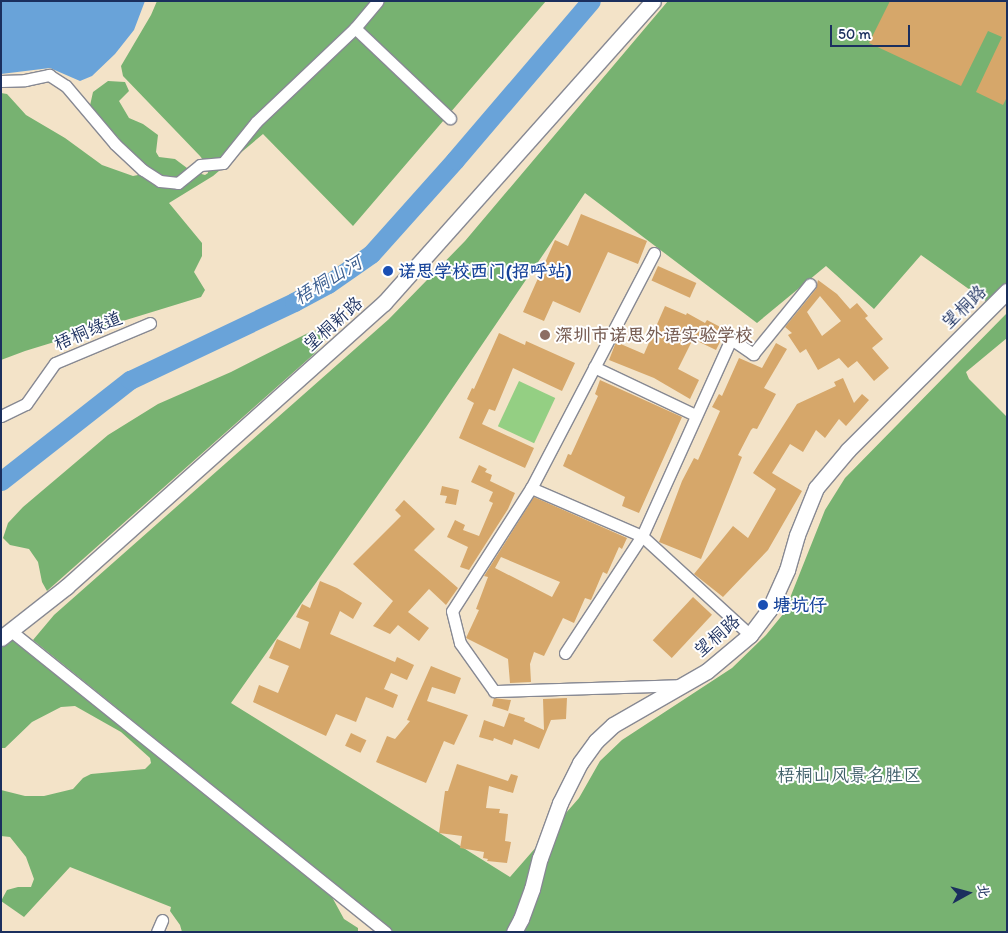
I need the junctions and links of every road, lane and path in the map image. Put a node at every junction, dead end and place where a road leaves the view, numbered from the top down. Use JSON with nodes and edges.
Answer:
{"nodes":[{"id":1,"x":378,"y":1,"type":"edge"},
{"id":2,"x":653,"y":1,"type":"edge"},
{"id":3,"x":355,"y":28,"type":"junction"},
{"id":4,"x":1,"y":81,"type":"edge"},
{"id":5,"x":450,"y":118,"type":"dead end"},
{"id":6,"x":654,"y":253,"type":"dead end"},
{"id":7,"x":810,"y":284,"type":"dead end"},
{"id":8,"x":1007,"y":291,"type":"edge"},
{"id":9,"x":150,"y":323,"type":"dead end"},
{"id":10,"x":594,"y":367,"type":"junction"},
{"id":11,"x":695,"y":415,"type":"junction"},
{"id":12,"x":1,"y":416,"type":"edge"},
{"id":13,"x":531,"y":488,"type":"junction"},
{"id":14,"x":642,"y":536,"type":"junction"},
{"id":15,"x":6,"y":634,"type":"edge"},
{"id":16,"x":750,"y":634,"type":"junction"},
{"id":17,"x":565,"y":653,"type":"dead end"},
{"id":18,"x":684,"y":685,"type":"junction"},
{"id":19,"x":162,"y":920,"type":"dead end"},
{"id":20,"x":157,"y":932,"type":"edge"},
{"id":21,"x":386,"y":932,"type":"edge"},
{"id":22,"x":514,"y":932,"type":"edge"}],
"edges":[{"from":1,"to":3,"type":"street"},
{"from":2,"to":15,"type":"street","name":"望桐新路"},
{"from":3,"to":4,"type":"street"},
{"from":3,"to":5,"type":"street"},
{"from":6,"to":10,"type":"street"},
{"from":7,"to":11,"type":"street"},
{"from":8,"to":16,"type":"street","name":"望桐路"},
{"from":9,"to":12,"type":"street","name":"梧桐绿道"},
{"from":10,"to":11,"type":"street"},
{"from":10,"to":13,"type":"street"},
{"from":11,"to":14,"type":"street"},
{"from":13,"to":14,"type":"street"},
{"from":13,"to":18,"type":"street"},
{"from":14,"to":16,"type":"street"},
{"from":14,"to":17,"type":"street"},
{"from":15,"to":21,"type":"street"},
{"from":16,"to":18,"type":"street","name":"望桐路"},
{"from":18,"to":22,"type":"street","name":"望桐路"},
{"from":19,"to":20,"type":"street"}]}
